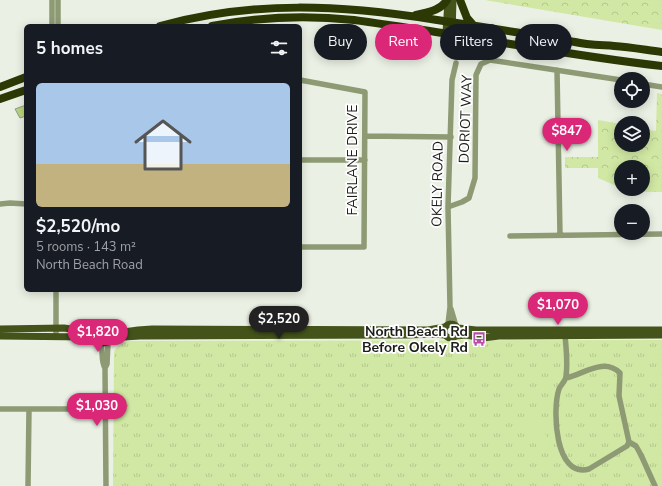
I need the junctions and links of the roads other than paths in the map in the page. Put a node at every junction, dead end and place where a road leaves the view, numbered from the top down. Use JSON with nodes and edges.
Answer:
{"nodes":[{"id":1,"x":52,"y":0,"type":"edge"},
{"id":2,"x":58,"y":0,"type":"edge"},
{"id":3,"x":447,"y":0,"type":"edge"},
{"id":4,"x":454,"y":0,"type":"edge"},
{"id":5,"x":460,"y":0,"type":"edge"},
{"id":6,"x":412,"y":16,"type":"junction"},
{"id":7,"x":449,"y":22,"type":"junction"},
{"id":8,"x":52,"y":24,"type":"edge"},
{"id":9,"x":58,"y":24,"type":"edge"},
{"id":10,"x":167,"y":24,"type":"edge"},
{"id":11,"x":222,"y":24,"type":"edge"},
{"id":12,"x":462,"y":24,"type":"edge"},
{"id":13,"x":472,"y":24,"type":"edge"},
{"id":14,"x":507,"y":31,"type":"edge"},
{"id":15,"x":440,"y":33,"type":"edge"},
{"id":16,"x":507,"y":43,"type":"edge"},
{"id":17,"x":662,"y":52,"type":"edge"},
{"id":18,"x":456,"y":63,"type":"dead end"},
{"id":19,"x":662,"y":66,"type":"edge"},
{"id":20,"x":557,"y":70,"type":"junction"},
{"id":21,"x":24,"y":74,"type":"edge"},
{"id":22,"x":24,"y":78,"type":"edge"},
{"id":23,"x":614,"y":79,"type":"edge"},
{"id":24,"x":302,"y":80,"type":"edge"},
{"id":25,"x":15,"y":82,"type":"junction"},
{"id":26,"x":650,"y":85,"type":"edge"},
{"id":27,"x":0,"y":86,"type":"edge"},
{"id":28,"x":662,"y":88,"type":"edge"},
{"id":29,"x":24,"y":91,"type":"edge"},
{"id":30,"x":0,"y":100,"type":"edge"},
{"id":31,"x":365,"y":136,"type":"junction"},
{"id":32,"x":451,"y":137,"type":"junction"},
{"id":33,"x":302,"y":160,"type":"edge"},
{"id":34,"x":365,"y":160,"type":"junction"},
{"id":35,"x":0,"y":204,"type":"edge"},
{"id":36,"x":24,"y":204,"type":"edge"},
{"id":37,"x":448,"y":207,"type":"junction"},
{"id":38,"x":614,"y":234,"type":"edge"},
{"id":39,"x":650,"y":234,"type":"edge"},
{"id":40,"x":662,"y":234,"type":"edge"},
{"id":41,"x":560,"y":235,"type":"junction"},
{"id":42,"x":510,"y":236,"type":"dead end"},
{"id":43,"x":302,"y":247,"type":"edge"},
{"id":44,"x":56,"y":292,"type":"edge"},
{"id":45,"x":450,"y":307,"type":"junction"},
{"id":46,"x":446,"y":326,"type":"junction"},
{"id":47,"x":55,"y":328,"type":"junction"},
{"id":48,"x":0,"y":329,"type":"edge"},
{"id":49,"x":457,"y":330,"type":"junction"},
{"id":50,"x":662,"y":330,"type":"edge"},
{"id":51,"x":101,"y":331,"type":"junction"},
{"id":52,"x":110,"y":332,"type":"junction"},
{"id":53,"x":445,"y":335,"type":"junction"},
{"id":54,"x":662,"y":335,"type":"edge"},
{"id":55,"x":0,"y":336,"type":"edge"},
{"id":56,"x":56,"y":336,"type":"junction"},
{"id":57,"x":565,"y":336,"type":"junction"},
{"id":58,"x":100,"y":340,"type":"junction"},
{"id":59,"x":110,"y":341,"type":"junction"},
{"id":60,"x":105,"y":368,"type":"junction"},
{"id":61,"x":566,"y":378,"type":"junction"},
{"id":62,"x":0,"y":409,"type":"edge"},
{"id":63,"x":29,"y":409,"type":"junction"},
{"id":64,"x":106,"y":409,"type":"junction"},
{"id":65,"x":629,"y":442,"type":"junction"},
{"id":66,"x":28,"y":486,"type":"edge"},
{"id":67,"x":106,"y":486,"type":"edge"},
{"id":68,"x":655,"y":486,"type":"edge"}],
"edges":[{"from":1,"to":8,"type":"street"},
{"from":2,"to":9,"type":"street"},
{"from":3,"to":6,"type":"highway"},
{"from":3,"to":7,"type":"main road"},
{"from":4,"to":7,"type":"main road"},
{"from":5,"to":13,"type":"highway"},
{"from":6,"to":7,"type":"highway"},
{"from":6,"to":10,"type":"highway"},
{"from":7,"to":12,"type":"highway"},
{"from":11,"to":15,"type":"highway"},
{"from":14,"to":17,"type":"highway"},
{"from":16,"to":19,"type":"highway"},
{"from":18,"to":32,"type":"street","name":"OKELY ROAD"},
{"from":20,"to":23,"type":"street","name":"DORIOT WAY"},
{"from":20,"to":37,"type":"street","name":"DORIOT WAY"},
{"from":20,"to":41,"type":"street"},
{"from":21,"to":25,"type":"highway"},
{"from":22,"to":25,"type":"highway"},
{"from":24,"to":31,"type":"street","name":"FAIRLANE DRIVE"},
{"from":25,"to":27,"type":"highway"},
{"from":26,"to":28,"type":"street"},
{"from":29,"to":30,"type":"highway"},
{"from":31,"to":32,"type":"street"},
{"from":31,"to":34,"type":"street","name":"FAIRLANE DRIVE"},
{"from":32,"to":37,"type":"street","name":"OKELY ROAD"},
{"from":33,"to":34,"type":"street"},
{"from":34,"to":43,"type":"street","name":"FAIRLANE DRIVE"},
{"from":35,"to":36,"type":"street"},
{"from":37,"to":45,"type":"street","name":"OKELY ROAD"},
{"from":38,"to":41,"type":"street"},
{"from":39,"to":40,"type":"street"},
{"from":41,"to":42,"type":"street"},
{"from":44,"to":47,"type":"street"},
{"from":45,"to":46,"type":"street","name":"OKELY ROAD"},
{"from":45,"to":49,"type":"street","name":"OKELY ROAD"},
{"from":46,"to":49,"type":"main road"},
{"from":46,"to":52,"type":"main road"},
{"from":46,"to":53,"type":"main road"},
{"from":47,"to":48,"type":"main road"},
{"from":47,"to":51,"type":"main road"},
{"from":47,"to":56,"type":"street"},
{"from":49,"to":50,"type":"main road"},
{"from":49,"to":53,"type":"main road"},
{"from":49,"to":57,"type":"main road"},
{"from":51,"to":52,"type":"main road"},
{"from":51,"to":58,"type":"main road"},
{"from":52,"to":59,"type":"main road"},
{"from":53,"to":59,"type":"main road"},
{"from":54,"to":57,"type":"main road"},
{"from":55,"to":56,"type":"main road"},
{"from":56,"to":58,"type":"main road"},
{"from":57,"to":61,"type":"street"},
{"from":58,"to":59,"type":"main road"},
{"from":58,"to":60,"type":"street"},
{"from":59,"to":60,"type":"street"},
{"from":60,"to":64,"type":"street"},
{"from":61,"to":65,"type":"street"},
{"from":61,"to":65,"type":"street"},
{"from":62,"to":63,"type":"street"},
{"from":63,"to":64,"type":"street"},
{"from":63,"to":66,"type":"street"},
{"from":64,"to":67,"type":"street"},
{"from":65,"to":68,"type":"street"}]}
